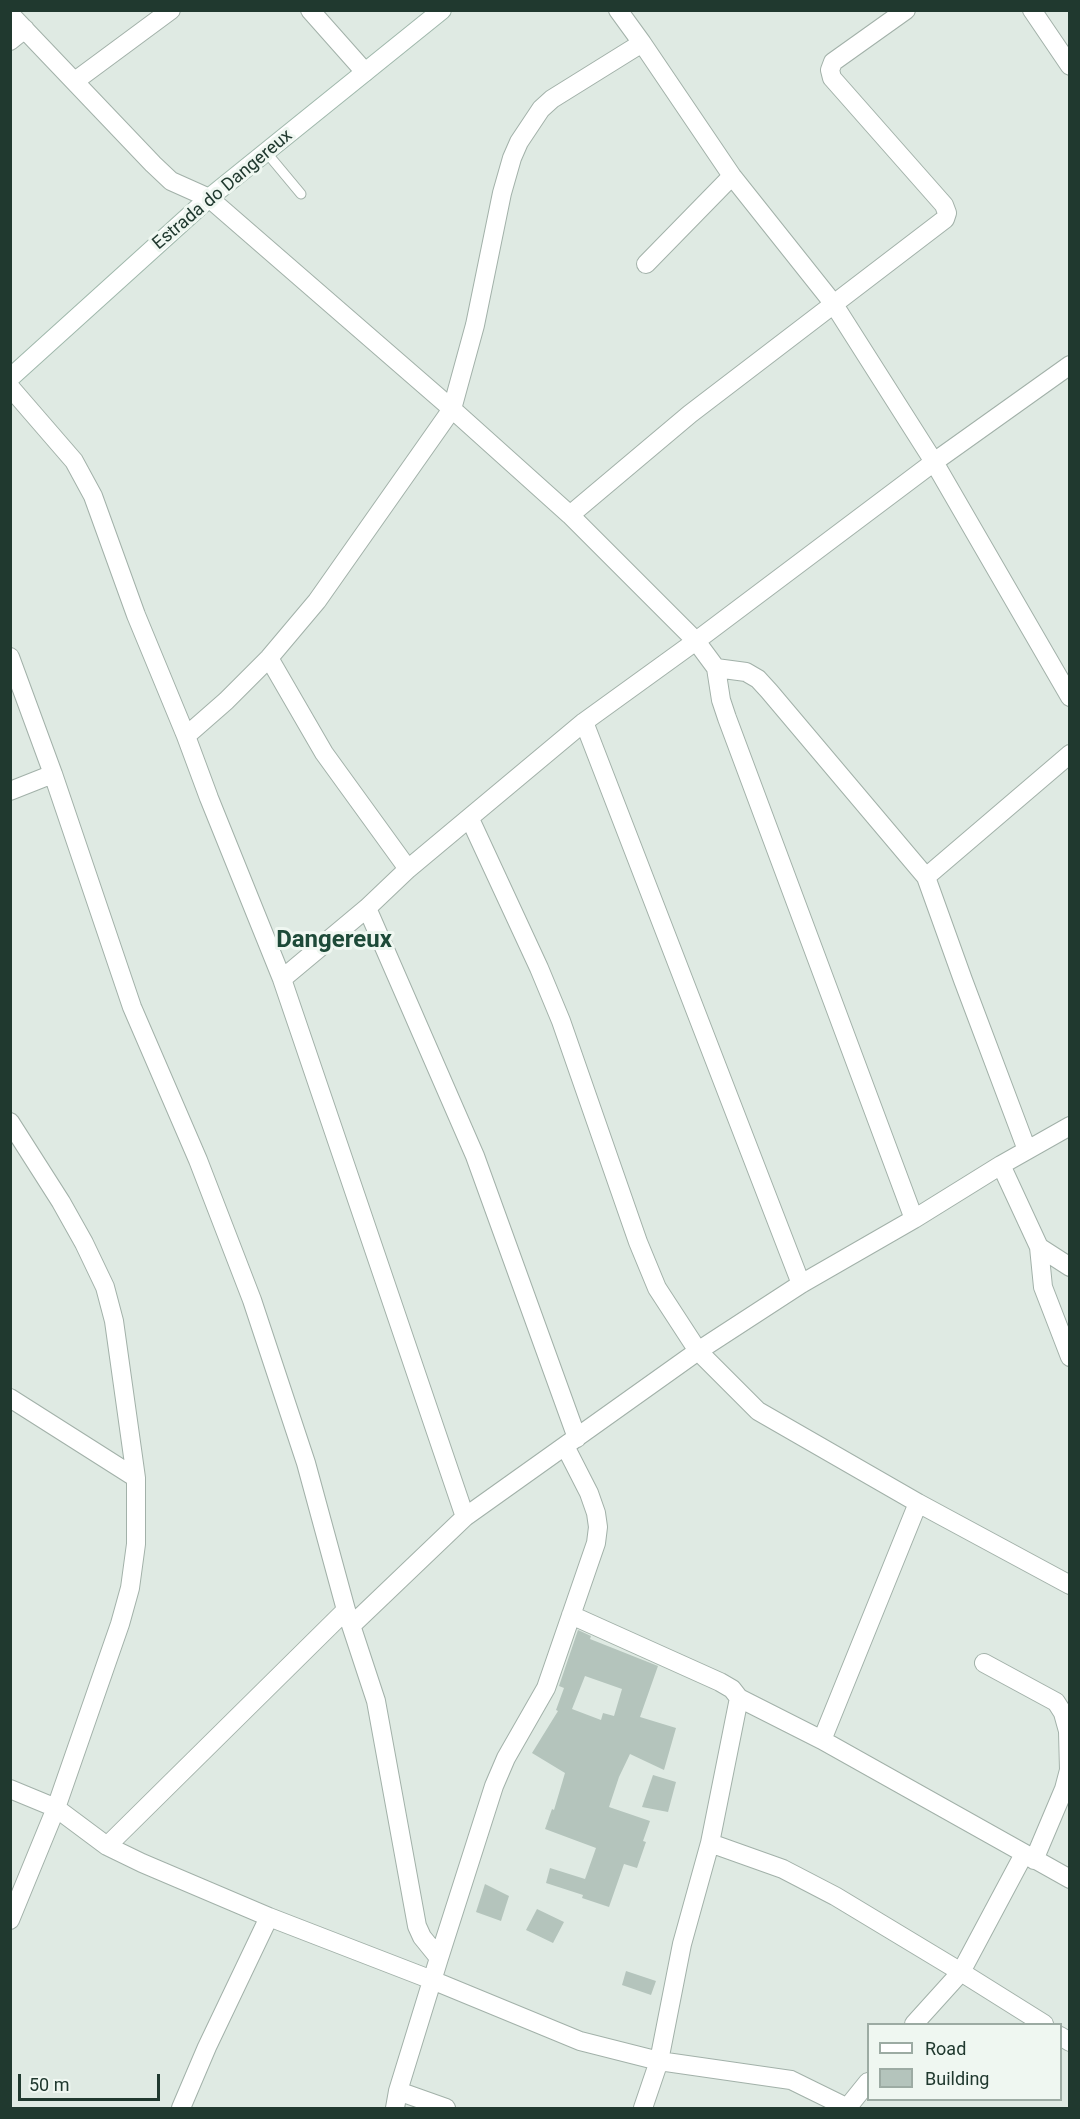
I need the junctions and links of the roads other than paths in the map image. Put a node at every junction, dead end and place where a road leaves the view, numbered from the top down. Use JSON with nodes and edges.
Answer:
{"nodes":[{"id":1,"x":171,"y":10,"type":"edge"},
{"id":2,"x":310,"y":10,"type":"edge"},
{"id":3,"x":442,"y":10,"type":"edge"},
{"id":4,"x":618,"y":10,"type":"edge"},
{"id":5,"x":906,"y":10,"type":"edge"},
{"id":6,"x":1032,"y":10,"type":"edge"},
{"id":7,"x":10,"y":14,"type":"edge"},
{"id":8,"x":25,"y":29,"type":"junction"},
{"id":9,"x":10,"y":41,"type":"edge"},
{"id":10,"x":642,"y":43,"type":"junction"},
{"id":11,"x":1070,"y":66,"type":"edge"},
{"id":12,"x":365,"y":72,"type":"junction"},
{"id":13,"x":75,"y":81,"type":"junction"},
{"id":14,"x":266,"y":152,"type":"junction"},
{"id":15,"x":732,"y":176,"type":"junction"},
{"id":16,"x":301,"y":194,"type":"dead end"},
{"id":17,"x":209,"y":198,"type":"junction"},
{"id":18,"x":646,"y":264,"type":"dead end"},
{"id":19,"x":833,"y":303,"type":"junction"},
{"id":20,"x":1070,"y":365,"type":"edge"},
{"id":21,"x":10,"y":378,"type":"edge"},
{"id":22,"x":10,"y":387,"type":"edge"},
{"id":23,"x":452,"y":409,"type":"junction"},
{"id":24,"x":934,"y":462,"type":"junction"},
{"id":25,"x":570,"y":515,"type":"junction"},
{"id":26,"x":696,"y":641,"type":"junction"},
{"id":27,"x":10,"y":657,"type":"edge"},
{"id":28,"x":269,"y":658,"type":"junction"},
{"id":29,"x":716,"y":668,"type":"junction"},
{"id":30,"x":1070,"y":697,"type":"edge"},
{"id":31,"x":584,"y":722,"type":"junction"},
{"id":32,"x":186,"y":736,"type":"junction"},
{"id":33,"x":1070,"y":754,"type":"edge"},
{"id":34,"x":53,"y":774,"type":"junction"},
{"id":35,"x":10,"y":791,"type":"edge"},
{"id":36,"x":470,"y":819,"type":"junction"},
{"id":37,"x":408,"y":869,"type":"junction"},
{"id":38,"x":926,"y":877,"type":"junction"},
{"id":39,"x":367,"y":908,"type":"junction"},
{"id":40,"x":282,"y":979,"type":"junction"},
{"id":41,"x":10,"y":1122,"type":"edge"},
{"id":42,"x":1070,"y":1126,"type":"edge"},
{"id":43,"x":1027,"y":1150,"type":"junction"},
{"id":44,"x":1001,"y":1165,"type":"junction"},
{"id":45,"x":914,"y":1219,"type":"junction"},
{"id":46,"x":1039,"y":1247,"type":"junction"},
{"id":47,"x":1070,"y":1267,"type":"edge"},
{"id":48,"x":801,"y":1284,"type":"junction"},
{"id":49,"x":698,"y":1351,"type":"junction"},
{"id":50,"x":1070,"y":1357,"type":"edge"},
{"id":51,"x":10,"y":1398,"type":"edge"},
{"id":52,"x":571,"y":1442,"type":"junction"},
{"id":53,"x":136,"y":1478,"type":"junction"},
{"id":54,"x":918,"y":1503,"type":"junction"},
{"id":55,"x":465,"y":1517,"type":"junction"},
{"id":56,"x":1070,"y":1585,"type":"edge"},
{"id":57,"x":572,"y":1615,"type":"junction"},
{"id":58,"x":349,"y":1617,"type":"junction"},
{"id":59,"x":984,"y":1663,"type":"dead end"},
{"id":60,"x":739,"y":1698,"type":"junction"},
{"id":61,"x":822,"y":1740,"type":"junction"},
{"id":62,"x":10,"y":1789,"type":"edge"},
{"id":63,"x":56,"y":1808,"type":"junction"},
{"id":64,"x":710,"y":1843,"type":"junction"},
{"id":65,"x":107,"y":1846,"type":"junction"},
{"id":66,"x":1029,"y":1857,"type":"junction"},
{"id":67,"x":1070,"y":1880,"type":"edge"},
{"id":68,"x":268,"y":1917,"type":"junction"},
{"id":69,"x":10,"y":1920,"type":"edge"},
{"id":70,"x":439,"y":1958,"type":"junction"},
{"id":71,"x":961,"y":1972,"type":"junction"},
{"id":72,"x":432,"y":1980,"type":"junction"},
{"id":73,"x":916,"y":2023,"type":"edge"},
{"id":74,"x":1041,"y":2023,"type":"edge"},
{"id":75,"x":659,"y":2061,"type":"junction"},
{"id":76,"x":867,"y":2083,"type":"edge"},
{"id":77,"x":397,"y":2100,"type":"edge"},
{"id":78,"x":848,"y":2108,"type":"edge"},
{"id":79,"x":181,"y":2109,"type":"edge"},
{"id":80,"x":446,"y":2109,"type":"edge"},
{"id":81,"x":643,"y":2109,"type":"edge"}],
"edges":[{"from":1,"to":13,"type":"street"},
{"from":2,"to":12,"type":"street"},
{"from":3,"to":12,"type":"street","name":"Estrada do Dangereux"},
{"from":4,"to":10,"type":"street"},
{"from":5,"to":19,"type":"street"},
{"from":6,"to":11,"type":"street"},
{"from":7,"to":8,"type":"street"},
{"from":8,"to":9,"type":"street"},
{"from":8,"to":13,"type":"street"},
{"from":10,"to":15,"type":"street"},
{"from":10,"to":23,"type":"street"},
{"from":12,"to":14,"type":"street","name":"Estrada do Dangereux"},
{"from":13,"to":17,"type":"street"},
{"from":14,"to":16,"type":"lane"},
{"from":14,"to":17,"type":"street","name":"Estrada do Dangereux"},
{"from":15,"to":18,"type":"street"},
{"from":15,"to":19,"type":"street"},
{"from":17,"to":21,"type":"street","name":"Estrada do Dangereux"},
{"from":17,"to":23,"type":"street"},
{"from":19,"to":24,"type":"street"},
{"from":19,"to":25,"type":"street"},
{"from":20,"to":24,"type":"street"},
{"from":22,"to":32,"type":"street"},
{"from":23,"to":25,"type":"street"},
{"from":23,"to":28,"type":"street"},
{"from":24,"to":26,"type":"street"},
{"from":24,"to":30,"type":"street"},
{"from":25,"to":26,"type":"street"},
{"from":26,"to":29,"type":"street"},
{"from":26,"to":31,"type":"street"},
{"from":27,"to":34,"type":"street"},
{"from":28,"to":32,"type":"street"},
{"from":28,"to":37,"type":"street"},
{"from":29,"to":38,"type":"street"},
{"from":29,"to":45,"type":"street"},
{"from":31,"to":36,"type":"street"},
{"from":31,"to":48,"type":"street"},
{"from":32,"to":40,"type":"street"},
{"from":33,"to":38,"type":"street"},
{"from":34,"to":35,"type":"street"},
{"from":34,"to":58,"type":"street"},
{"from":36,"to":37,"type":"street"},
{"from":36,"to":49,"type":"street"},
{"from":37,"to":39,"type":"street"},
{"from":38,"to":43,"type":"street"},
{"from":39,"to":40,"type":"street"},
{"from":39,"to":52,"type":"street"},
{"from":40,"to":55,"type":"street"},
{"from":41,"to":53,"type":"street"},
{"from":42,"to":43,"type":"street"},
{"from":43,"to":44,"type":"street"},
{"from":44,"to":45,"type":"street"},
{"from":44,"to":46,"type":"street"},
{"from":45,"to":48,"type":"street"},
{"from":46,"to":47,"type":"street"},
{"from":46,"to":50,"type":"street"},
{"from":48,"to":49,"type":"street"},
{"from":49,"to":52,"type":"street"},
{"from":49,"to":54,"type":"street"},
{"from":51,"to":53,"type":"street"},
{"from":52,"to":55,"type":"street"},
{"from":52,"to":57,"type":"street"},
{"from":53,"to":63,"type":"street"},
{"from":54,"to":56,"type":"street"},
{"from":54,"to":61,"type":"street"},
{"from":55,"to":58,"type":"street"},
{"from":57,"to":60,"type":"street"},
{"from":57,"to":70,"type":"street"},
{"from":58,"to":65,"type":"street"},
{"from":58,"to":70,"type":"street"},
{"from":59,"to":66,"type":"street"},
{"from":60,"to":61,"type":"street"},
{"from":60,"to":64,"type":"street"},
{"from":61,"to":66,"type":"street"},
{"from":62,"to":63,"type":"street"},
{"from":63,"to":65,"type":"street"},
{"from":63,"to":69,"type":"street"},
{"from":64,"to":71,"type":"street"},
{"from":64,"to":75,"type":"street"},
{"from":65,"to":68,"type":"street"},
{"from":66,"to":67,"type":"street"},
{"from":66,"to":71,"type":"street"},
{"from":68,"to":72,"type":"street"},
{"from":68,"to":79,"type":"street"},
{"from":70,"to":72,"type":"street"},
{"from":71,"to":73,"type":"street"},
{"from":71,"to":74,"type":"street"},
{"from":72,"to":75,"type":"street"},
{"from":72,"to":77,"type":"street"},
{"from":75,"to":78,"type":"street"},
{"from":75,"to":81,"type":"street"},
{"from":76,"to":78,"type":"street"},
{"from":77,"to":80,"type":"street"}]}
